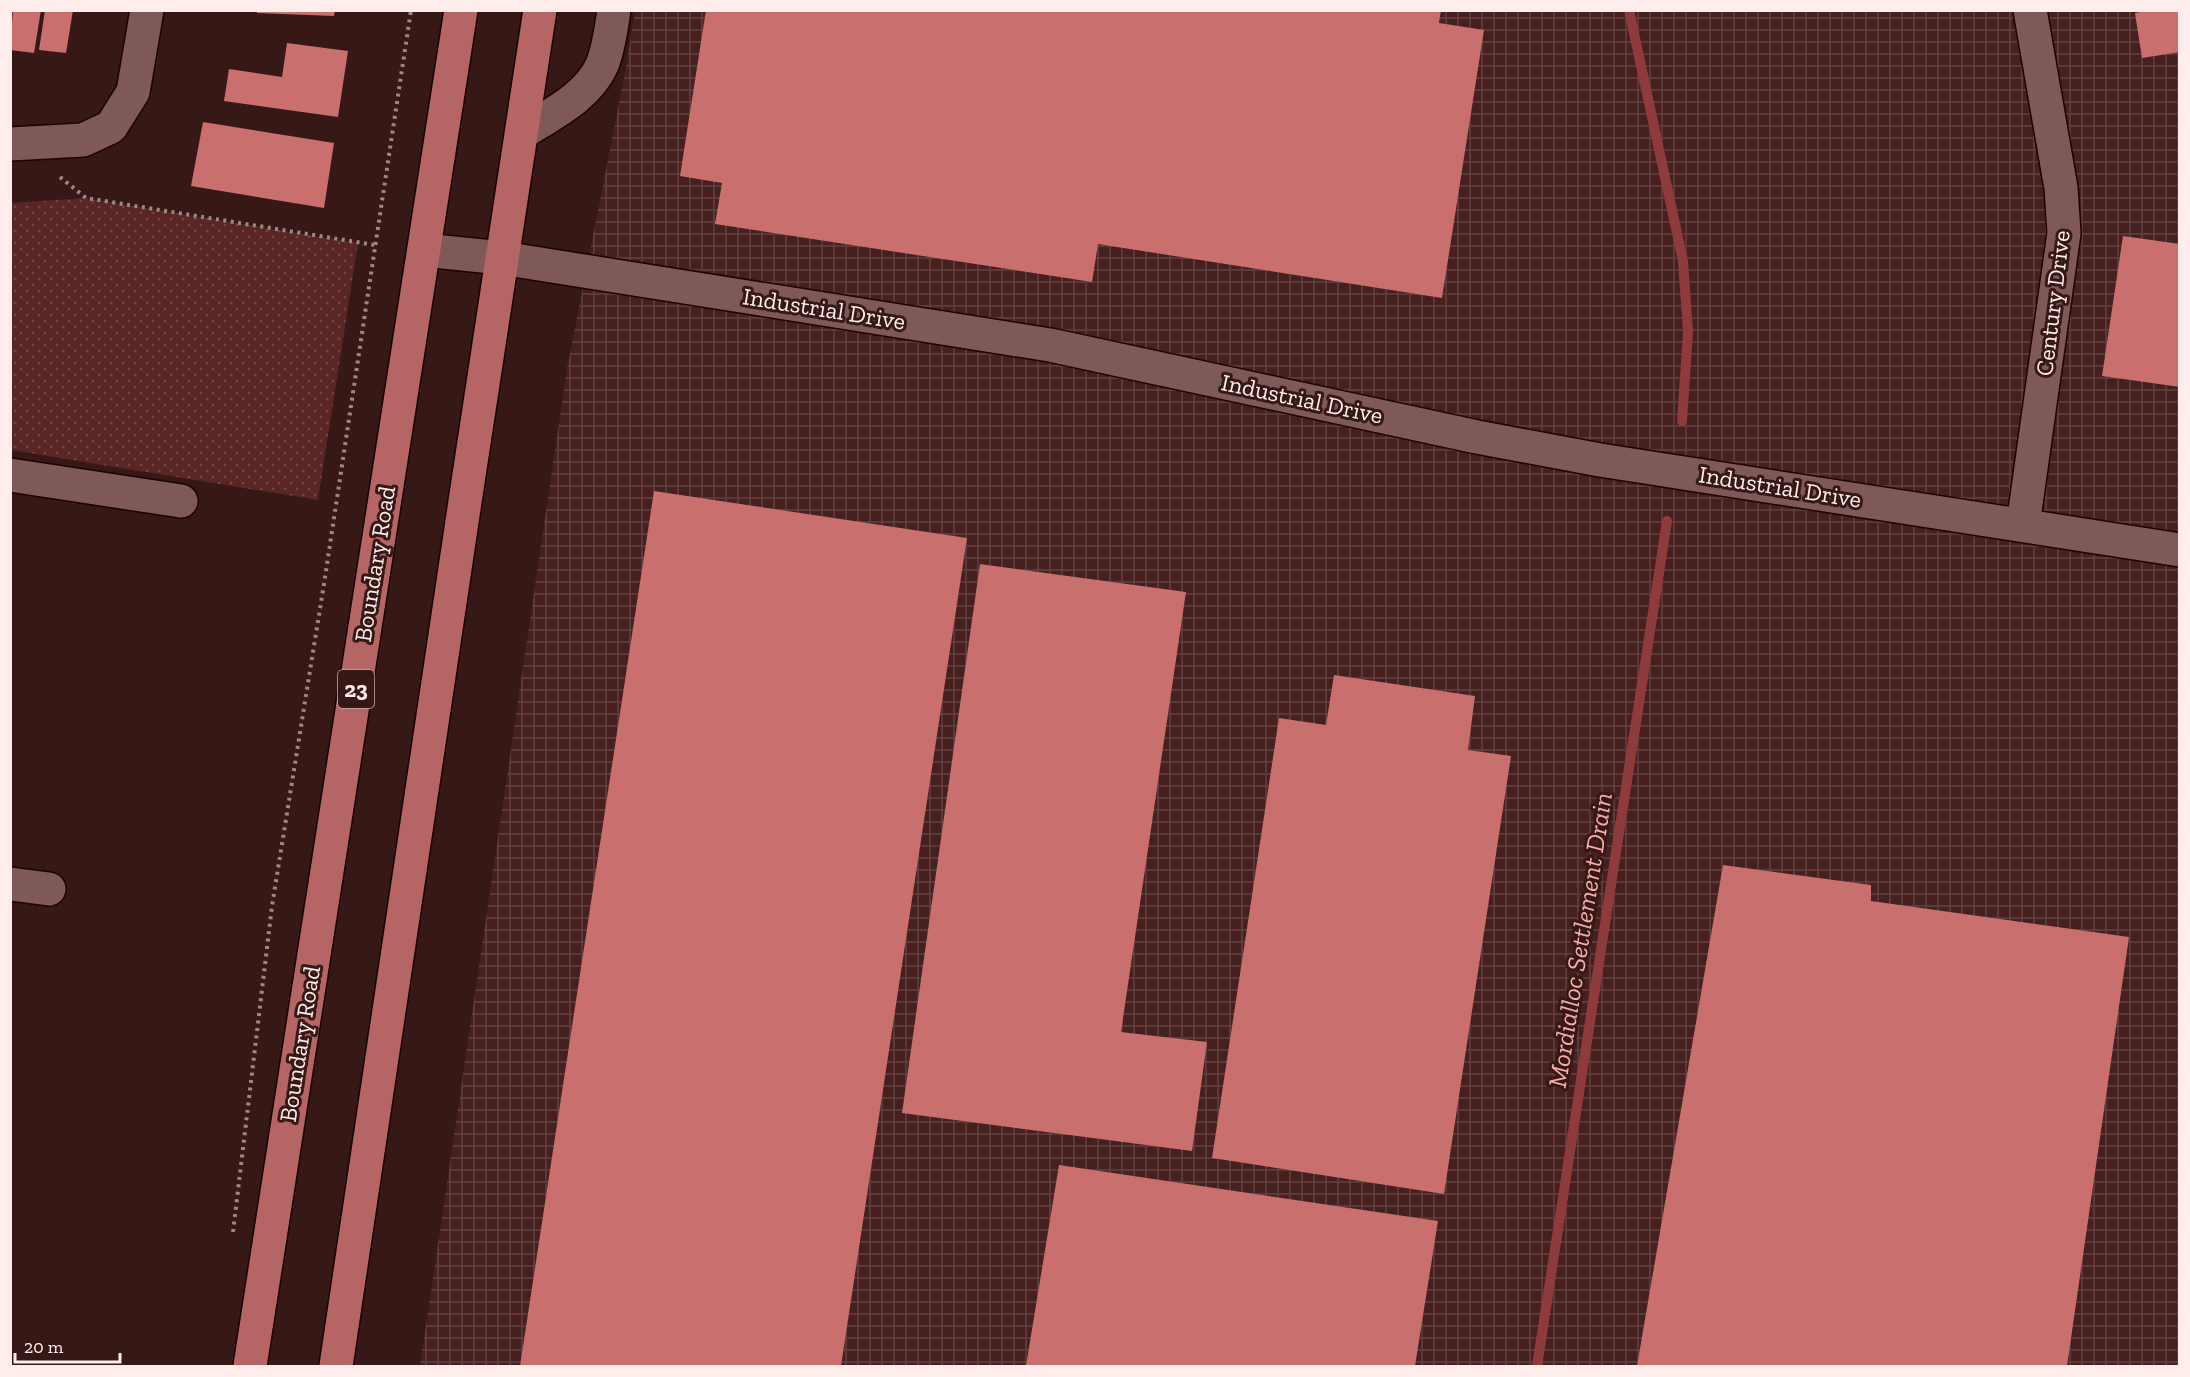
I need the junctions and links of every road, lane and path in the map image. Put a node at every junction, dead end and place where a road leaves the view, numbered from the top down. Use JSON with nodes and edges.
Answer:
{"nodes":[{"id":1,"x":147,"y":10,"type":"edge"},
{"id":2,"x":411,"y":10,"type":"edge"},
{"id":3,"x":461,"y":10,"type":"edge"},
{"id":4,"x":540,"y":10,"type":"edge"},
{"id":5,"x":614,"y":10,"type":"edge"},
{"id":6,"x":2031,"y":10,"type":"edge"},
{"id":7,"x":522,"y":133,"type":"junction"},
{"id":8,"x":15,"y":144,"type":"edge"},
{"id":9,"x":375,"y":245,"type":"junction"},
{"id":10,"x":424,"y":250,"type":"junction"},
{"id":11,"x":502,"y":258,"type":"junction"},
{"id":12,"x":10,"y":475,"type":"edge"},
{"id":13,"x":181,"y":501,"type":"dead end"},
{"id":14,"x":2023,"y":525,"type":"junction"},
{"id":15,"x":2180,"y":550,"type":"edge"},
{"id":16,"x":10,"y":884,"type":"edge"},
{"id":17,"x":49,"y":890,"type":"dead end"},
{"id":18,"x":233,"y":1233,"type":"dead end"},
{"id":19,"x":250,"y":1366,"type":"edge"},
{"id":20,"x":336,"y":1366,"type":"edge"}],
"edges":[{"from":1,"to":8,"type":"street"},
{"from":2,"to":9,"type":"path"},
{"from":3,"to":10,"type":"main road","name":"Boundary Road","number":"23"},
{"from":4,"to":7,"type":"main road"},
{"from":5,"to":7,"type":"street"},
{"from":6,"to":14,"type":"street","name":"Century Drive"},
{"from":7,"to":11,"type":"main road"},
{"from":8,"to":9,"type":"path"},
{"from":9,"to":18,"type":"path"},
{"from":10,"to":11,"type":"street","name":"Industrial Drive"},
{"from":10,"to":19,"type":"main road","name":"Boundary Road","number":"23"},
{"from":11,"to":14,"type":"street","name":"Industrial Drive"},
{"from":11,"to":20,"type":"main road"},
{"from":12,"to":13,"type":"street"},
{"from":14,"to":15,"type":"street","name":"Industrial Drive"},
{"from":16,"to":17,"type":"street"}]}
